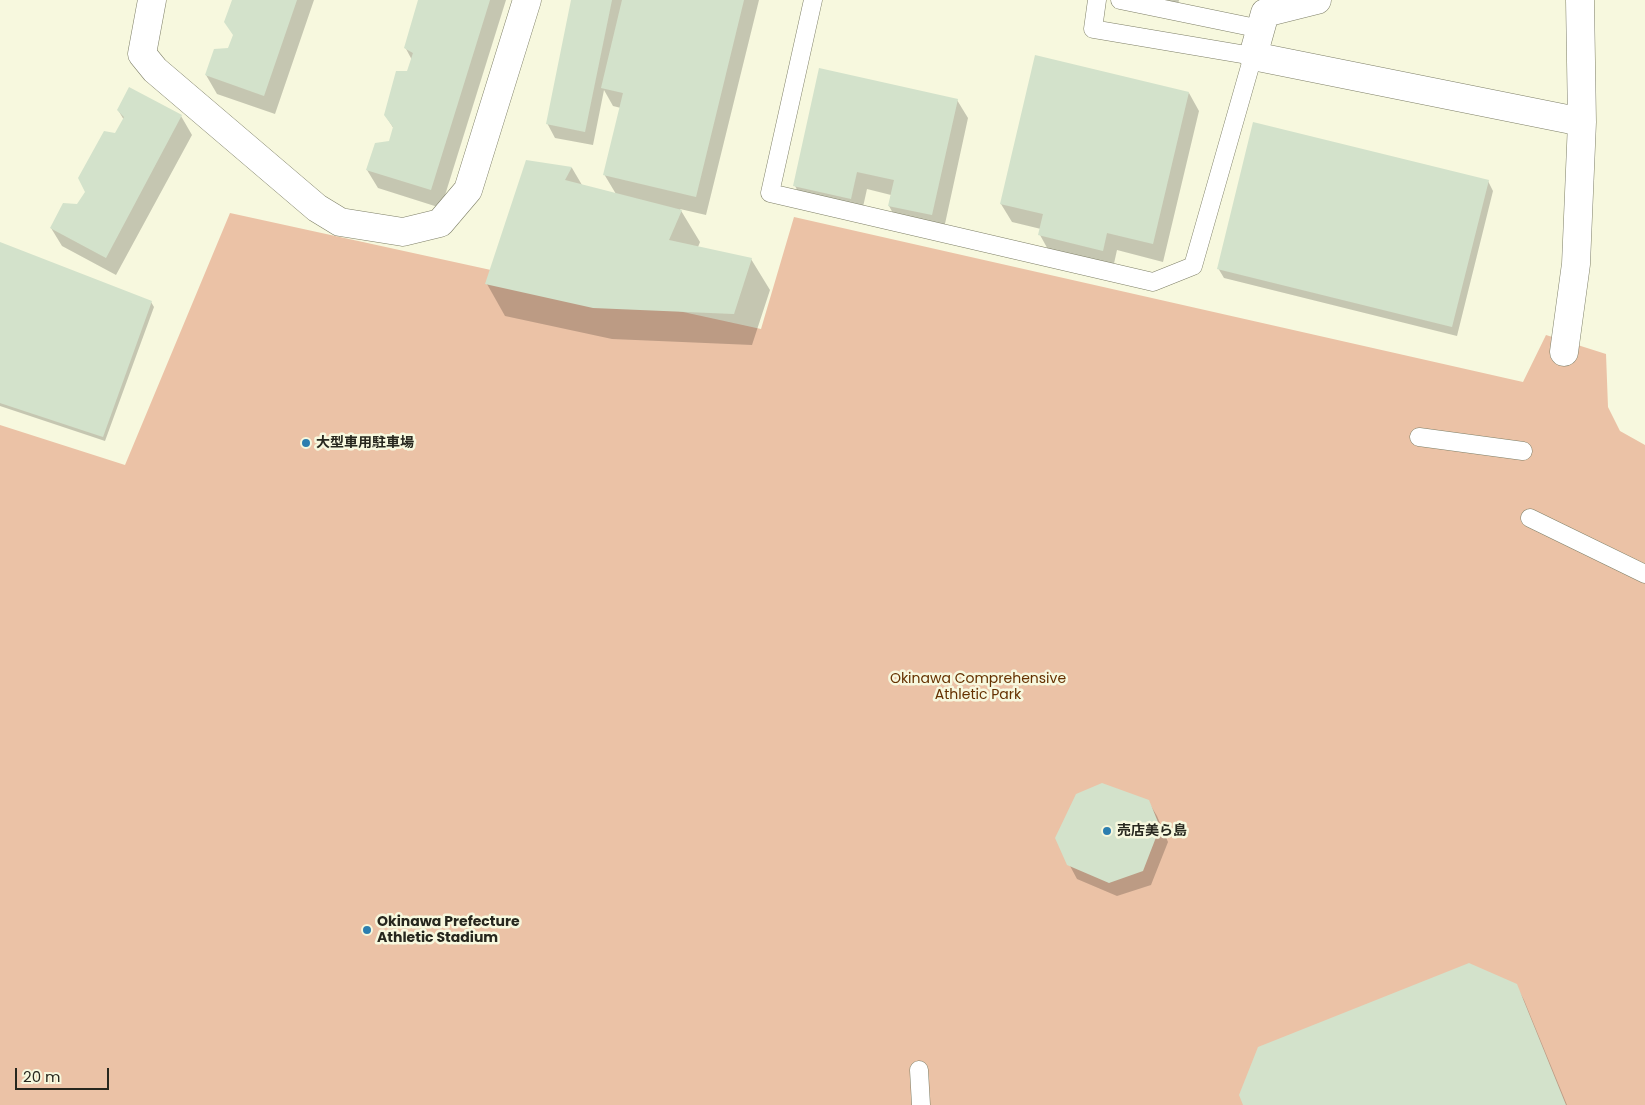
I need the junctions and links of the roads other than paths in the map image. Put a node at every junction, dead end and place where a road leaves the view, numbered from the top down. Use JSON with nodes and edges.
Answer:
{"nodes":[{"id":1,"x":152,"y":0,"type":"edge"},
{"id":2,"x":527,"y":0,"type":"edge"},
{"id":3,"x":813,"y":0,"type":"edge"},
{"id":4,"x":1097,"y":0,"type":"edge"},
{"id":5,"x":1120,"y":0,"type":"edge"},
{"id":6,"x":1317,"y":0,"type":"edge"},
{"id":7,"x":1587,"y":2,"type":"edge"},
{"id":8,"x":1262,"y":14,"type":"edge"},
{"id":9,"x":1253,"y":56,"type":"junction"},
{"id":10,"x":1582,"y":122,"type":"junction"},
{"id":11,"x":1564,"y":352,"type":"dead end"},
{"id":12,"x":1419,"y":437,"type":"dead end"},
{"id":13,"x":1523,"y":451,"type":"dead end"},
{"id":14,"x":1530,"y":518,"type":"dead end"},
{"id":15,"x":1645,"y":574,"type":"edge"},
{"id":16,"x":919,"y":1070,"type":"dead end"},
{"id":17,"x":921,"y":1105,"type":"edge"}],
"edges":[{"from":1,"to":2,"type":"street"},
{"from":3,"to":9,"type":"lane"},
{"from":4,"to":9,"type":"lane"},
{"from":5,"to":8,"type":"lane"},
{"from":6,"to":8,"type":"street"},
{"from":7,"to":10,"type":"street"},
{"from":8,"to":9,"type":"street"},
{"from":9,"to":10,"type":"street"},
{"from":10,"to":11,"type":"street"},
{"from":12,"to":13,"type":"lane"},
{"from":14,"to":15,"type":"lane"},
{"from":16,"to":17,"type":"lane"}]}
